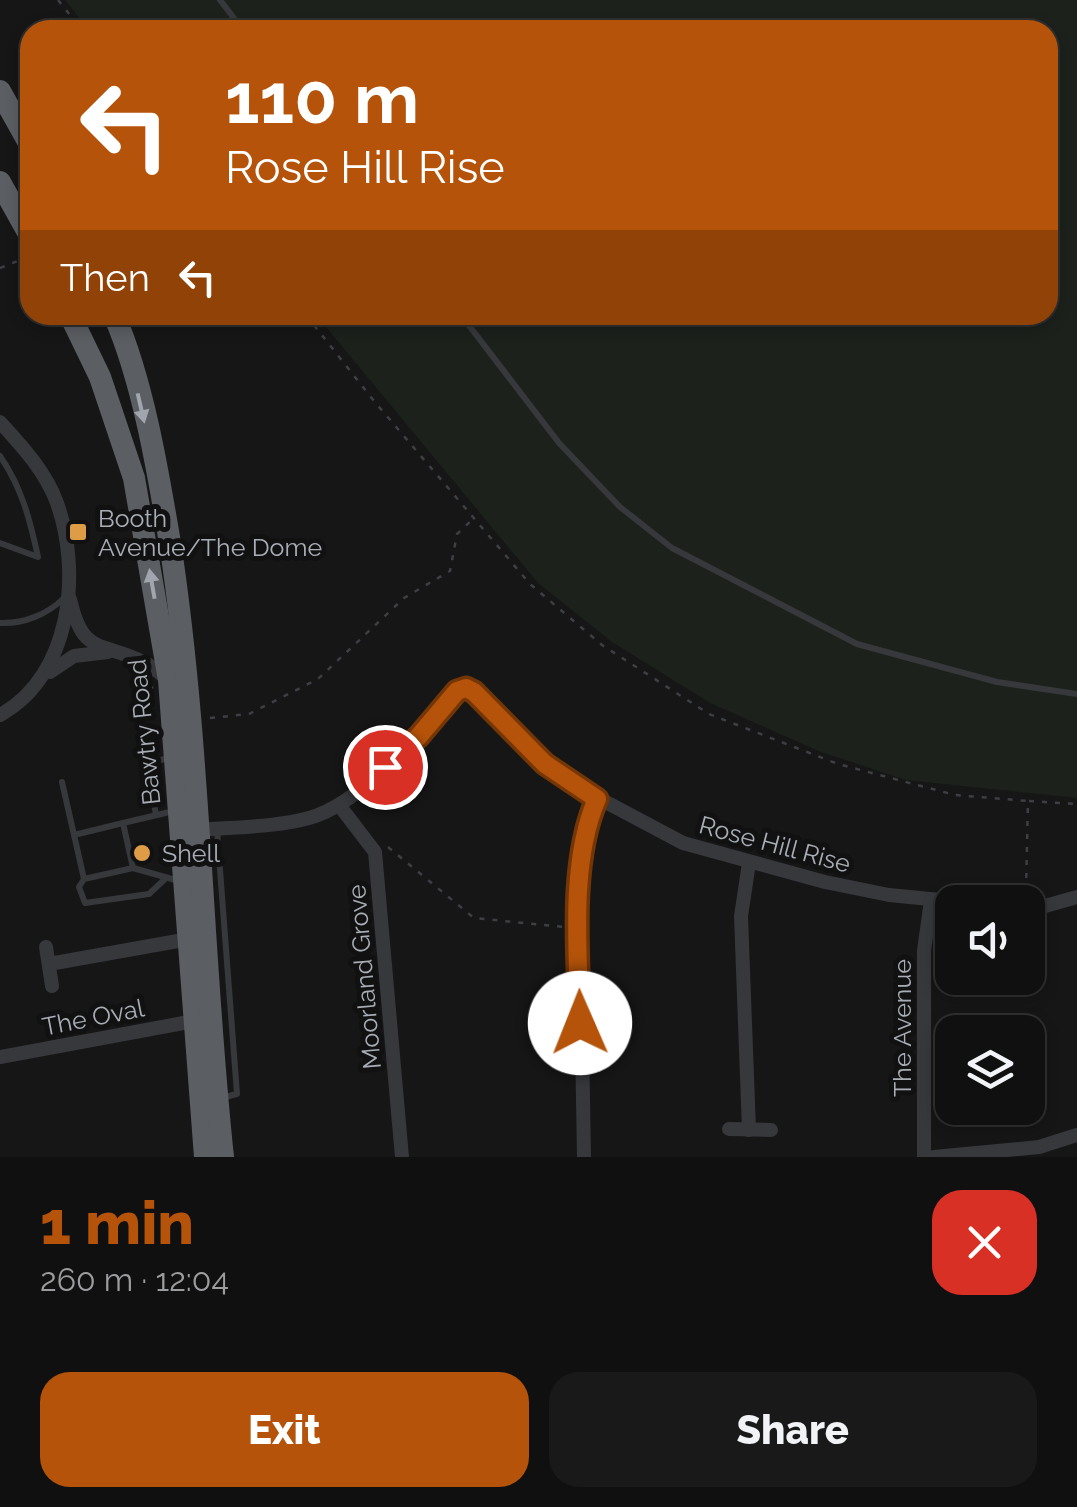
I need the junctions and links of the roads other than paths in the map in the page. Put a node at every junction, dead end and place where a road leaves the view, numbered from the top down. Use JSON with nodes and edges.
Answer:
{"nodes":[{"id":1,"x":220,"y":0,"type":"edge"},
{"id":2,"x":235,"y":20,"type":"edge"},
{"id":3,"x":0,"y":91,"type":"edge"},
{"id":4,"x":20,"y":127,"type":"edge"},
{"id":5,"x":0,"y":182,"type":"edge"},
{"id":6,"x":20,"y":218,"type":"edge"},
{"id":7,"x":75,"y":325,"type":"edge"},
{"id":8,"x":84,"y":325,"type":"edge"},
{"id":9,"x":118,"y":325,"type":"edge"},
{"id":10,"x":469,"y":325,"type":"edge"},
{"id":11,"x":98,"y":370,"type":"junction"},
{"id":12,"x":0,"y":422,"type":"edge"},
{"id":13,"x":0,"y":456,"type":"edge"},
{"id":14,"x":0,"y":542,"type":"edge"},
{"id":15,"x":69,"y":593,"type":"junction"},
{"id":16,"x":0,"y":623,"type":"edge"},
{"id":17,"x":108,"y":652,"type":"junction"},
{"id":18,"x":169,"y":680,"type":"junction"},
{"id":19,"x":36,"y":685,"type":"junction"},
{"id":20,"x":188,"y":694,"type":"junction"},
{"id":21,"x":1077,"y":694,"type":"edge"},
{"id":22,"x":0,"y":715,"type":"edge"},
{"id":23,"x":62,"y":782,"type":"dead end"},
{"id":24,"x":597,"y":799,"type":"junction"},
{"id":25,"x":339,"y":805,"type":"junction"},
{"id":26,"x":168,"y":812,"type":"junction"},
{"id":27,"x":123,"y":823,"type":"junction"},
{"id":28,"x":208,"y":829,"type":"junction"},
{"id":29,"x":74,"y":834,"type":"junction"},
{"id":30,"x":749,"y":862,"type":"junction"},
{"id":31,"x":133,"y":868,"type":"junction"},
{"id":32,"x":84,"y":878,"type":"junction"},
{"id":33,"x":175,"y":880,"type":"junction"},
{"id":34,"x":1077,"y":897,"type":"edge"},
{"id":35,"x":931,"y":900,"type":"junction"},
{"id":36,"x":935,"y":900,"type":"edge"},
{"id":37,"x":1045,"y":906,"type":"edge"},
{"id":38,"x":189,"y":939,"type":"junction"},
{"id":39,"x":46,"y":947,"type":"dead end"},
{"id":40,"x":48,"y":964,"type":"junction"},
{"id":41,"x":52,"y":986,"type":"dead end"},
{"id":42,"x":194,"y":1021,"type":"junction"},
{"id":43,"x":0,"y":1057,"type":"edge"},
{"id":44,"x":729,"y":1129,"type":"dead end"},
{"id":45,"x":749,"y":1130,"type":"junction"},
{"id":46,"x":771,"y":1130,"type":"dead end"},
{"id":47,"x":1077,"y":1135,"type":"edge"},
{"id":48,"x":204,"y":1157,"type":"edge"},
{"id":49,"x":223,"y":1157,"type":"edge"},
{"id":50,"x":402,"y":1157,"type":"edge"},
{"id":51,"x":584,"y":1157,"type":"edge"},
{"id":52,"x":924,"y":1157,"type":"edge"},
{"id":53,"x":934,"y":1157,"type":"edge"}],
"edges":[{"from":1,"to":2,"type":"lane"},
{"from":3,"to":4,"type":"highway"},
{"from":5,"to":6,"type":"highway"},
{"from":7,"to":11,"type":"highway","name":"Bawtry Road"},
{"from":8,"to":11,"type":"highway"},
{"from":9,"to":20,"type":"highway","name":"Bawtry Road","one_way":true},
{"from":10,"to":21,"type":"lane"},
{"from":18,"to":11,"type":"highway","name":"Bawtry Road","one_way":true},
{"from":12,"to":15,"type":"street"},
{"from":13,"to":14,"type":"lane"},
{"from":15,"to":16,"type":"lane"},
{"from":15,"to":17,"type":"street"},
{"from":15,"to":19,"type":"street"},
{"from":17,"to":18,"type":"street"},
{"from":17,"to":19,"type":"street"},
{"from":18,"to":20,"type":"street"},
{"from":18,"to":26,"type":"highway","name":"Bawtry Road"},
{"from":19,"to":22,"type":"street"},
{"from":20,"to":28,"type":"highway","name":"Bawtry Road"},
{"from":23,"to":29,"type":"lane"},
{"from":24,"to":25,"type":"street","name":"Rose Hill Rise"},
{"from":24,"to":30,"type":"street","name":"Rose Hill Rise"},
{"from":24,"to":51,"type":"street"},
{"from":25,"to":28,"type":"street","name":"Rose Hill Rise"},
{"from":25,"to":50,"type":"street","name":"Moorland Grove"},
{"from":26,"to":27,"type":"lane"},
{"from":26,"to":33,"type":"highway","name":"Bawtry Road"},
{"from":27,"to":29,"type":"lane"},
{"from":27,"to":31,"type":"lane"},
{"from":28,"to":49,"type":"highway","name":"Bawtry Road"},
{"from":29,"to":32,"type":"lane"},
{"from":30,"to":35,"type":"street","name":"Rose Hill Rise"},
{"from":30,"to":45,"type":"street"},
{"from":31,"to":32,"type":"lane"},
{"from":31,"to":33,"type":"lane"},
{"from":32,"to":33,"type":"lane"},
{"from":33,"to":38,"type":"highway","name":"Bawtry Road"},
{"from":34,"to":37,"type":"street"},
{"from":35,"to":36,"type":"street","name":"Rose Hill Rise"},
{"from":35,"to":52,"type":"street","name":"The Avenue"},
{"from":38,"to":40,"type":"street"},
{"from":38,"to":42,"type":"highway","name":"Bawtry Road"},
{"from":39,"to":40,"type":"street"},
{"from":40,"to":41,"type":"street"},
{"from":42,"to":43,"type":"street","name":"The Oval"},
{"from":42,"to":48,"type":"highway","name":"Bawtry Road"},
{"from":44,"to":45,"type":"street"},
{"from":45,"to":46,"type":"street"},
{"from":47,"to":53,"type":"street"}]}
